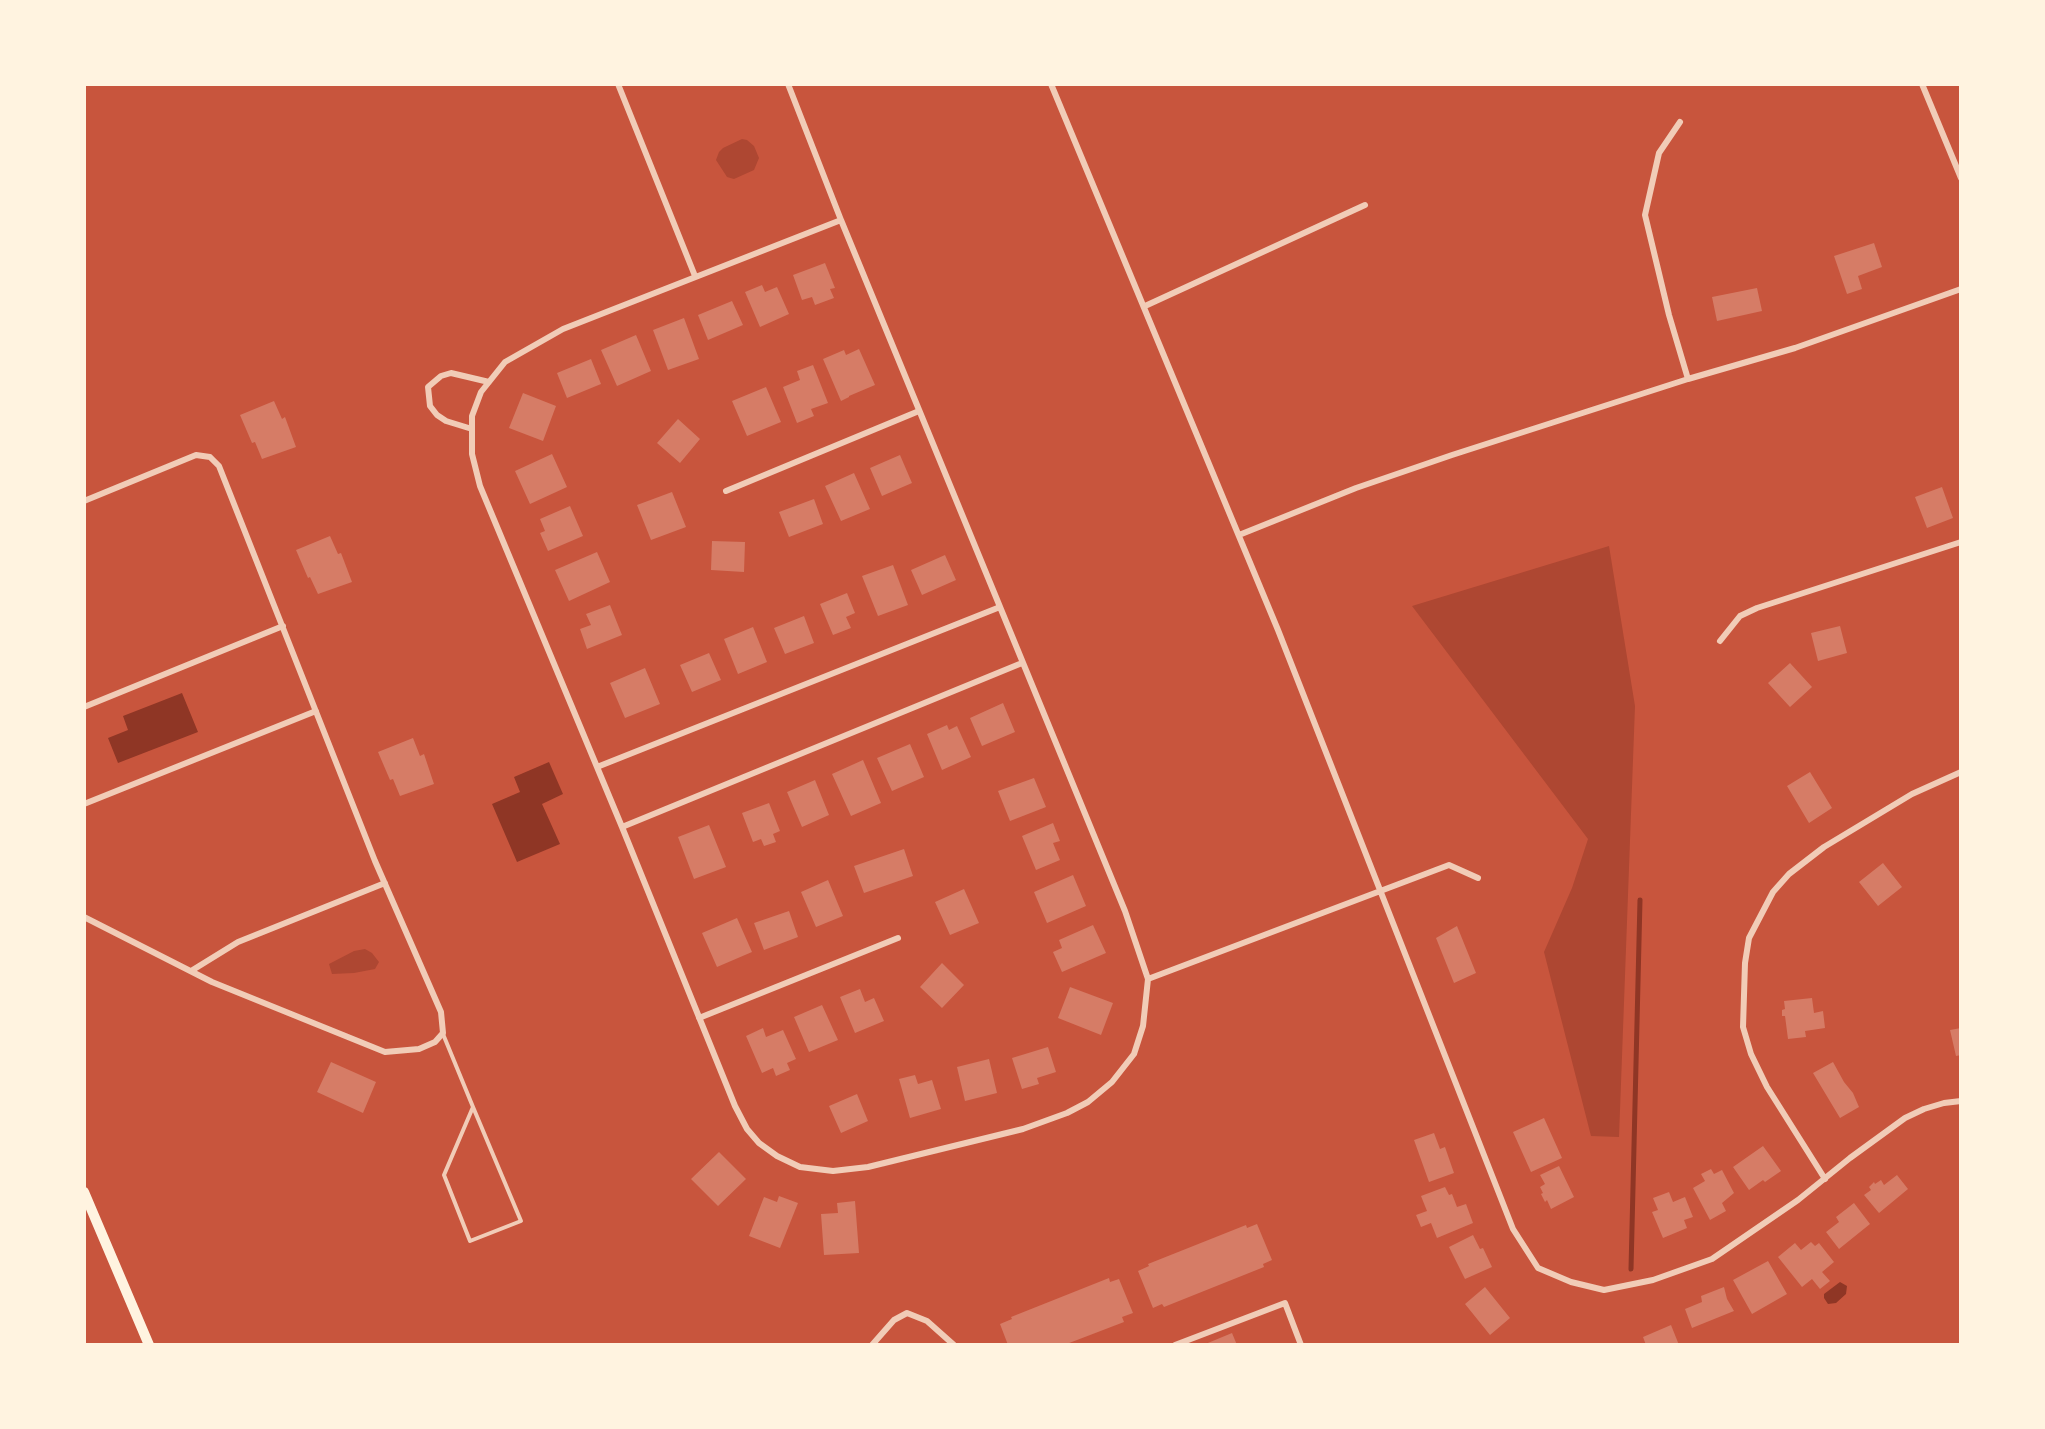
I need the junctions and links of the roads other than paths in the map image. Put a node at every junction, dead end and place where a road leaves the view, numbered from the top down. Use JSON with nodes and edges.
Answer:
{"nodes":[{"id":1,"x":618,"y":84,"type":"edge"},
{"id":2,"x":788,"y":84,"type":"edge"},
{"id":3,"x":1051,"y":84,"type":"edge"},
{"id":4,"x":1922,"y":84,"type":"edge"},
{"id":5,"x":1680,"y":122,"type":"dead end"},
{"id":6,"x":1961,"y":177,"type":"edge"},
{"id":7,"x":1365,"y":205,"type":"dead end"},
{"id":8,"x":841,"y":220,"type":"junction"},
{"id":9,"x":695,"y":276,"type":"junction"},
{"id":10,"x":1961,"y":289,"type":"edge"},
{"id":11,"x":1145,"y":306,"type":"junction"},
{"id":12,"x":1688,"y":379,"type":"junction"},
{"id":13,"x":489,"y":382,"type":"junction"},
{"id":14,"x":919,"y":411,"type":"junction"},
{"id":15,"x":472,"y":429,"type":"junction"},
{"id":16,"x":726,"y":491,"type":"dead end"},
{"id":17,"x":84,"y":501,"type":"edge"},
{"id":18,"x":1239,"y":535,"type":"junction"},
{"id":19,"x":1961,"y":542,"type":"edge"},
{"id":20,"x":1000,"y":607,"type":"junction"},
{"id":21,"x":283,"y":626,"type":"junction"},
{"id":22,"x":1720,"y":641,"type":"dead end"},
{"id":23,"x":1022,"y":663,"type":"junction"},
{"id":24,"x":84,"y":707,"type":"edge"},
{"id":25,"x":316,"y":711,"type":"junction"},
{"id":26,"x":597,"y":767,"type":"junction"},
{"id":27,"x":1961,"y":772,"type":"edge"},
{"id":28,"x":84,"y":804,"type":"edge"},
{"id":29,"x":622,"y":827,"type":"junction"},
{"id":30,"x":1479,"y":878,"type":"dead end"},
{"id":31,"x":385,"y":883,"type":"junction"},
{"id":32,"x":1379,"y":891,"type":"junction"},
{"id":33,"x":84,"y":917,"type":"edge"},
{"id":34,"x":898,"y":938,"type":"dead end"},
{"id":35,"x":191,"y":971,"type":"junction"},
{"id":36,"x":1148,"y":979,"type":"junction"},
{"id":37,"x":699,"y":1017,"type":"junction"},
{"id":38,"x":442,"y":1034,"type":"junction"},
{"id":39,"x":1961,"y":1101,"type":"edge"},
{"id":40,"x":473,"y":1107,"type":"junction"},
{"id":41,"x":1825,"y":1179,"type":"junction"},
{"id":42,"x":84,"y":1192,"type":"edge"},
{"id":43,"x":87,"y":1206,"type":"edge"},
{"id":44,"x":149,"y":1345,"type":"edge"},
{"id":45,"x":872,"y":1345,"type":"edge"},
{"id":46,"x":954,"y":1345,"type":"edge"},
{"id":47,"x":1175,"y":1345,"type":"edge"},
{"id":48,"x":1301,"y":1345,"type":"edge"}],
"edges":[{"from":1,"to":9,"type":"street"},
{"from":2,"to":8,"type":"street"},
{"from":3,"to":11,"type":"street"},
{"from":4,"to":6,"type":"street"},
{"from":5,"to":12,"type":"street"},
{"from":7,"to":11,"type":"street"},
{"from":8,"to":9,"type":"street"},
{"from":8,"to":14,"type":"street"},
{"from":9,"to":13,"type":"street"},
{"from":10,"to":12,"type":"street"},
{"from":11,"to":18,"type":"street"},
{"from":12,"to":18,"type":"street"},
{"from":13,"to":15,"type":"street"},
{"from":13,"to":15,"type":"street"},
{"from":14,"to":16,"type":"street"},
{"from":14,"to":20,"type":"street"},
{"from":15,"to":26,"type":"street"},
{"from":17,"to":21,"type":"street"},
{"from":18,"to":32,"type":"street"},
{"from":19,"to":22,"type":"street"},
{"from":20,"to":23,"type":"street"},
{"from":20,"to":26,"type":"street"},
{"from":21,"to":24,"type":"street"},
{"from":21,"to":25,"type":"street"},
{"from":23,"to":29,"type":"street"},
{"from":23,"to":36,"type":"street"},
{"from":25,"to":28,"type":"street"},
{"from":25,"to":31,"type":"street"},
{"from":26,"to":29,"type":"street"},
{"from":27,"to":41,"type":"street"},
{"from":29,"to":37,"type":"street"},
{"from":30,"to":32,"type":"street"},
{"from":31,"to":35,"type":"street"},
{"from":31,"to":38,"type":"street"},
{"from":32,"to":36,"type":"street"},
{"from":32,"to":41,"type":"street"},
{"from":33,"to":35,"type":"street"},
{"from":34,"to":37,"type":"street"},
{"from":35,"to":38,"type":"street"},
{"from":36,"to":37,"type":"street"},
{"from":38,"to":40,"type":"lane"},
{"from":39,"to":41,"type":"street"},
{"from":40,"to":40,"type":"lane"},
{"from":42,"to":43,"type":"main road"},
{"from":43,"to":44,"type":"main road"},
{"from":45,"to":46,"type":"street"},
{"from":47,"to":48,"type":"street"}]}
